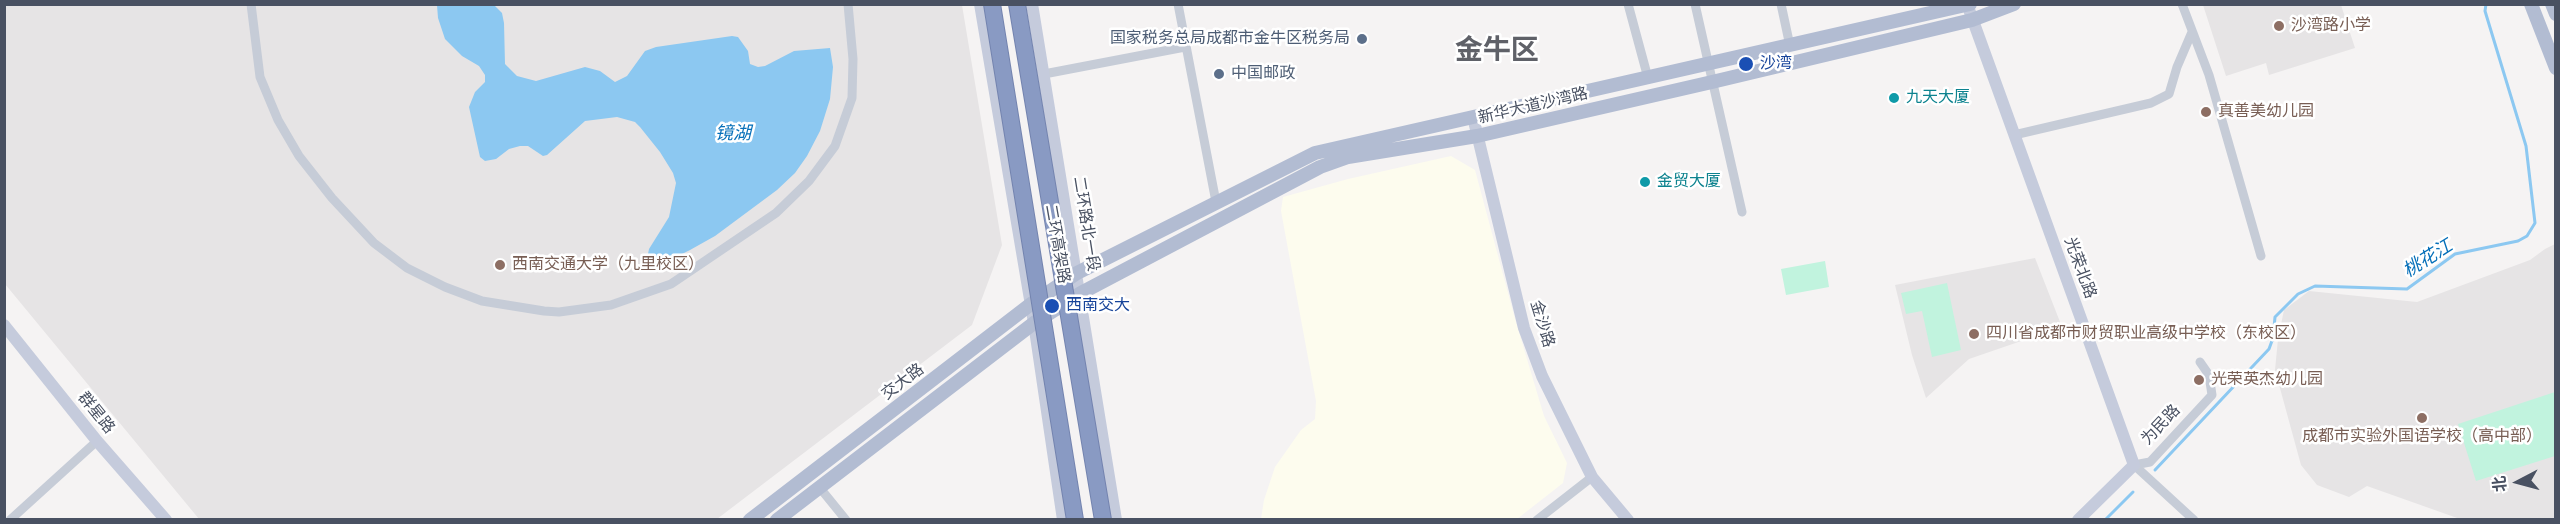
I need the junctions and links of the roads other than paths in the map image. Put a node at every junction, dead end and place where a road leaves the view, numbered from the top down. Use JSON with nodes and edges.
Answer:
{"nodes":[{"id":1,"x":251,"y":4,"type":"edge"},
{"id":2,"x":848,"y":4,"type":"edge"},
{"id":3,"x":980,"y":4,"type":"edge"},
{"id":4,"x":992,"y":4,"type":"edge"},
{"id":5,"x":1017,"y":4,"type":"edge"},
{"id":6,"x":1032,"y":4,"type":"edge"},
{"id":7,"x":1178,"y":4,"type":"edge"},
{"id":8,"x":1628,"y":4,"type":"edge"},
{"id":9,"x":1695,"y":4,"type":"edge"},
{"id":10,"x":1781,"y":4,"type":"edge"},
{"id":11,"x":2014,"y":4,"type":"edge"},
{"id":12,"x":2182,"y":4,"type":"edge"},
{"id":13,"x":2531,"y":4,"type":"edge"},
{"id":14,"x":2541,"y":4,"type":"edge"},
{"id":15,"x":2552,"y":4,"type":"edge"},
{"id":16,"x":1968,"y":5,"type":"edge"},
{"id":17,"x":2556,"y":14,"type":"edge"},
{"id":18,"x":1972,"y":20,"type":"junction"},
{"id":19,"x":2192,"y":32,"type":"junction"},
{"id":20,"x":1790,"y":46,"type":"junction"},
{"id":21,"x":1185,"y":47,"type":"junction"},
{"id":22,"x":2556,"y":47,"type":"edge"},
{"id":23,"x":1708,"y":64,"type":"junction"},
{"id":24,"x":2556,"y":68,"type":"edge"},
{"id":25,"x":1044,"y":74,"type":"junction"},
{"id":26,"x":1648,"y":78,"type":"junction"},
{"id":27,"x":1712,"y":82,"type":"junction"},
{"id":28,"x":1473,"y":117,"type":"junction"},
{"id":29,"x":1477,"y":135,"type":"junction"},
{"id":30,"x":2014,"y":135,"type":"junction"},
{"id":31,"x":1216,"y":202,"type":"junction"},
{"id":32,"x":1742,"y":212,"type":"dead end"},
{"id":33,"x":2261,"y":256,"type":"dead end"},
{"id":34,"x":1077,"y":273,"type":"junction"},
{"id":35,"x":1080,"y":293,"type":"junction"},
{"id":36,"x":1031,"y":304,"type":"junction"},
{"id":37,"x":1034,"y":323,"type":"junction"},
{"id":38,"x":4,"y":325,"type":"edge"},
{"id":39,"x":2200,"y":362,"type":"dead end"},
{"id":40,"x":97,"y":441,"type":"junction"},
{"id":41,"x":2134,"y":465,"type":"junction"},
{"id":42,"x":1592,"y":477,"type":"junction"},
{"id":43,"x":820,"y":488,"type":"junction"},
{"id":44,"x":10,"y":519,"type":"edge"},
{"id":45,"x":166,"y":519,"type":"edge"},
{"id":46,"x":750,"y":519,"type":"edge"},
{"id":47,"x":777,"y":519,"type":"edge"},
{"id":48,"x":846,"y":519,"type":"edge"},
{"id":49,"x":1063,"y":519,"type":"edge"},
{"id":50,"x":1075,"y":519,"type":"edge"},
{"id":51,"x":1103,"y":519,"type":"edge"},
{"id":52,"x":1116,"y":519,"type":"edge"},
{"id":53,"x":1537,"y":519,"type":"edge"},
{"id":54,"x":1628,"y":519,"type":"edge"},
{"id":55,"x":2078,"y":519,"type":"edge"},
{"id":56,"x":2194,"y":519,"type":"edge"}],
"edges":[{"from":1,"to":2,"type":"street"},
{"from":3,"to":36,"type":"street"},
{"from":4,"to":50,"type":"highway","name":"二环高架路","bridge":true},
{"from":5,"to":51,"type":"highway","name":"二环高架路","bridge":true},
{"from":6,"to":25,"type":"street","name":"二环路北一段"},
{"from":7,"to":21,"type":"street"},
{"from":8,"to":26,"type":"street"},
{"from":9,"to":23,"type":"street"},
{"from":10,"to":20,"type":"street"},
{"from":11,"to":18,"type":"main road","name":"新华大道沙湾路"},
{"from":12,"to":19,"type":"street"},
{"from":13,"to":24,"type":"main road"},
{"from":14,"to":22,"type":"main road"},
{"from":15,"to":17,"type":"main road"},
{"from":16,"to":18,"type":"street","name":"光荣北路"},
{"from":16,"to":20,"type":"main road","name":"新华大道沙湾路"},
{"from":18,"to":27,"type":"main road","name":"新华大道沙湾路"},
{"from":18,"to":30,"type":"street","name":"光荣北路"},
{"from":19,"to":30,"type":"street"},
{"from":19,"to":33,"type":"street"},
{"from":20,"to":23,"type":"main road","name":"新华大道沙湾路"},
{"from":21,"to":25,"type":"street"},
{"from":21,"to":31,"type":"street"},
{"from":23,"to":26,"type":"main road","name":"新华大道沙湾路"},
{"from":23,"to":27,"type":"street"},
{"from":25,"to":34,"type":"street","name":"二环路北一段"},
{"from":26,"to":28,"type":"main road","name":"新华大道沙湾路"},
{"from":27,"to":29,"type":"main road","name":"新华大道沙湾路"},
{"from":27,"to":32,"type":"street"},
{"from":28,"to":29,"type":"street","name":"金沙路"},
{"from":28,"to":31,"type":"main road","name":"新华大道沙湾路"},
{"from":29,"to":35,"type":"main road","name":"新华大道沙湾路"},
{"from":29,"to":42,"type":"street","name":"金沙路"},
{"from":30,"to":41,"type":"street","name":"光荣北路"},
{"from":31,"to":34,"type":"main road","name":"新华大道沙湾路"},
{"from":34,"to":35,"type":"street","name":"二环路北一段"},
{"from":34,"to":36,"type":"main road","name":"交大路"},
{"from":35,"to":37,"type":"main road","name":"交大路"},
{"from":35,"to":52,"type":"street","name":"二环路北一段"},
{"from":36,"to":37,"type":"street"},
{"from":36,"to":46,"type":"main road","name":"交大路"},
{"from":37,"to":43,"type":"main road","name":"交大路"},
{"from":37,"to":49,"type":"street"},
{"from":38,"to":40,"type":"street","name":"群星路"},
{"from":39,"to":41,"type":"street","name":"为民路"},
{"from":40,"to":44,"type":"street"},
{"from":40,"to":45,"type":"street","name":"群星路"},
{"from":41,"to":55,"type":"street","name":"为民路"},
{"from":41,"to":56,"type":"street","name":"光荣北路"},
{"from":42,"to":53,"type":"street"},
{"from":42,"to":54,"type":"street","name":"金沙路"},
{"from":43,"to":47,"type":"main road","name":"交大路"},
{"from":43,"to":48,"type":"street"}]}
